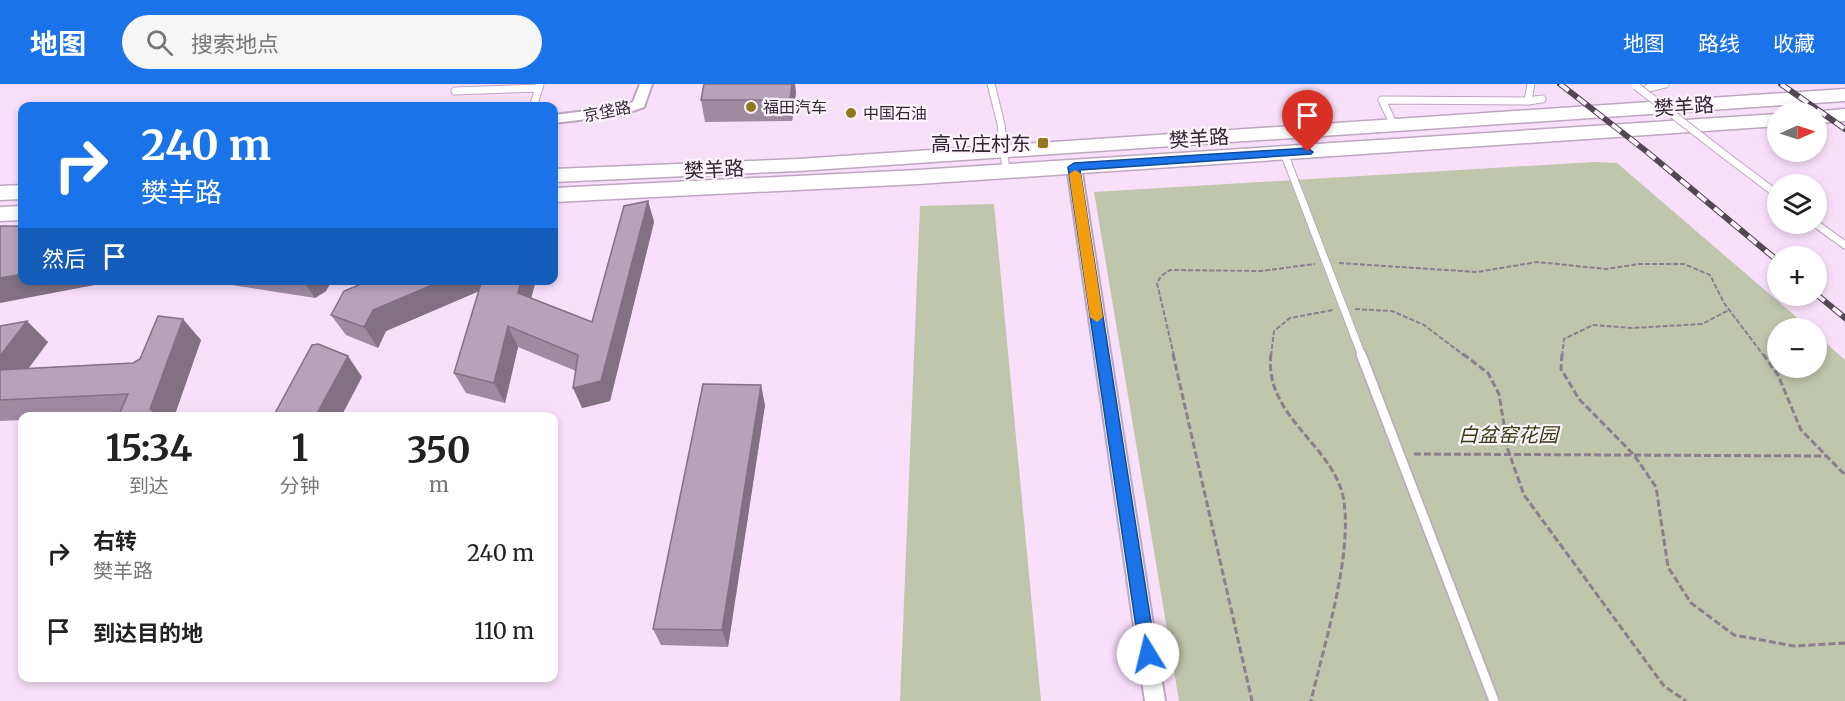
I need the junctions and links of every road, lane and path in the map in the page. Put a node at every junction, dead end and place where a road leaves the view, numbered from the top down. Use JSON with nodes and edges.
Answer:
{"nodes":[{"id":1,"x":646,"y":84,"type":"edge"},
{"id":2,"x":991,"y":84,"type":"edge"},
{"id":3,"x":1531,"y":84,"type":"edge"},
{"id":4,"x":1665,"y":84,"type":"edge"},
{"id":5,"x":1635,"y":85,"type":"edge"},
{"id":6,"x":540,"y":86,"type":"edge"},
{"id":7,"x":1648,"y":88,"type":"dead end"},
{"id":8,"x":455,"y":91,"type":"dead end"},
{"id":9,"x":1845,"y":95,"type":"edge"},
{"id":10,"x":1542,"y":99,"type":"dead end"},
{"id":11,"x":1528,"y":101,"type":"junction"},
{"id":12,"x":535,"y":102,"type":"edge"},
{"id":13,"x":1845,"y":115,"type":"edge"},
{"id":14,"x":1827,"y":116,"type":"edge"},
{"id":15,"x":558,"y":119,"type":"edge"},
{"id":16,"x":1767,"y":121,"type":"edge"},
{"id":17,"x":1394,"y":125,"type":"junction"},
{"id":18,"x":1284,"y":153,"type":"junction"},
{"id":19,"x":1005,"y":161,"type":"junction"},
{"id":20,"x":1074,"y":167,"type":"junction"},
{"id":21,"x":558,"y":176,"type":"edge"},
{"id":22,"x":1767,"y":187,"type":"edge"},
{"id":23,"x":18,"y":192,"type":"edge"},
{"id":24,"x":0,"y":193,"type":"edge"},
{"id":25,"x":558,"y":195,"type":"edge"},
{"id":26,"x":18,"y":213,"type":"edge"},
{"id":27,"x":0,"y":214,"type":"edge"},
{"id":28,"x":1827,"y":232,"type":"edge"},
{"id":29,"x":1845,"y":245,"type":"edge"},
{"id":30,"x":1326,"y":262,"type":"junction"},
{"id":31,"x":1344,"y":309,"type":"junction"},
{"id":32,"x":1729,"y":310,"type":"junction"},
{"id":33,"x":1400,"y":454,"type":"junction"},
{"id":34,"x":1509,"y":455,"type":"junction"},
{"id":35,"x":1634,"y":455,"type":"junction"},
{"id":36,"x":1827,"y":456,"type":"junction"},
{"id":37,"x":1845,"y":475,"type":"edge"},
{"id":38,"x":1845,"y":643,"type":"edge"},
{"id":39,"x":1155,"y":701,"type":"edge"},
{"id":40,"x":1252,"y":701,"type":"edge"},
{"id":41,"x":1311,"y":701,"type":"edge"},
{"id":42,"x":1494,"y":701,"type":"edge"},
{"id":43,"x":1686,"y":701,"type":"edge"}],
"edges":[{"from":1,"to":15,"type":"street","name":"京垡路"},
{"from":2,"to":19,"type":"lane"},
{"from":3,"to":11,"type":"lane"},
{"from":4,"to":7,"type":"lane"},
{"from":5,"to":22,"type":"lane","bridge":true},
{"from":6,"to":8,"type":"lane"},
{"from":6,"to":12,"type":"lane"},
{"from":9,"to":17,"type":"main road","name":"樊羊路"},
{"from":10,"to":11,"type":"lane"},
{"from":11,"to":17,"type":"lane"},
{"from":13,"to":14,"type":"main road"},
{"from":16,"to":18,"type":"main road","name":"樊羊路"},
{"from":17,"to":19,"type":"main road","name":"樊羊路"},
{"from":18,"to":20,"type":"main road","name":"樊羊路"},
{"from":18,"to":30,"type":"lane"},
{"from":19,"to":20,"type":"main road","name":"樊羊路"},
{"from":19,"to":21,"type":"main road","name":"樊羊路"},
{"from":19,"to":25,"type":"main road","name":"樊羊路"},
{"from":20,"to":39,"type":"street"},
{"from":23,"to":24,"type":"main road"},
{"from":26,"to":27,"type":"main road"},
{"from":28,"to":29,"type":"lane"},
{"from":30,"to":31,"type":"lane"},
{"from":30,"to":32,"type":"path"},
{"from":30,"to":40,"type":"path"},
{"from":31,"to":33,"type":"lane"},
{"from":31,"to":34,"type":"path"},
{"from":31,"to":41,"type":"path"},
{"from":32,"to":35,"type":"path"},
{"from":32,"to":36,"type":"path"},
{"from":33,"to":34,"type":"path"},
{"from":33,"to":42,"type":"lane"},
{"from":34,"to":35,"type":"path"},
{"from":34,"to":43,"type":"path"},
{"from":35,"to":36,"type":"path"},
{"from":35,"to":38,"type":"path"},
{"from":36,"to":37,"type":"path"}]}
